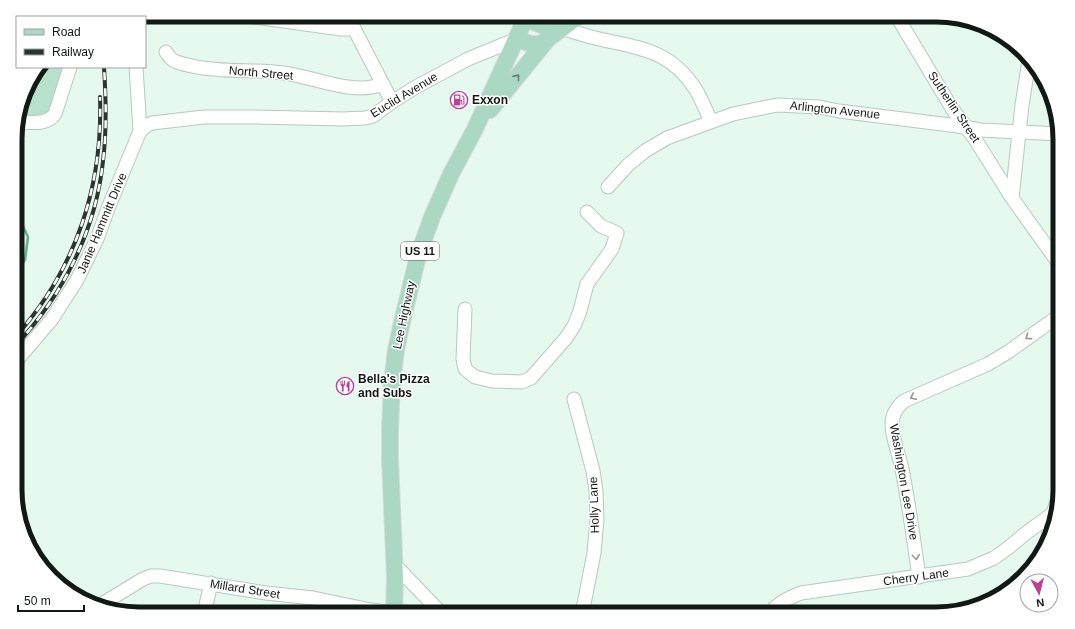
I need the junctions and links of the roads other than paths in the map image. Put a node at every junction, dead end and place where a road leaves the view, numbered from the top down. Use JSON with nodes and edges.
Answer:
{"nodes":[{"id":1,"x":290,"y":22,"type":"edge"},
{"id":2,"x":350,"y":22,"type":"edge"},
{"id":3,"x":524,"y":22,"type":"edge"},
{"id":4,"x":536,"y":22,"type":"edge"},
{"id":5,"x":570,"y":22,"type":"edge"},
{"id":6,"x":900,"y":22,"type":"edge"},
{"id":7,"x":562,"y":28,"type":"junction"},
{"id":8,"x":354,"y":30,"type":"junction"},
{"id":9,"x":517,"y":39,"type":"junction"},
{"id":10,"x":548,"y":40,"type":"junction"},
{"id":11,"x":166,"y":52,"type":"dead end"},
{"id":12,"x":1028,"y":67,"type":"edge"},
{"id":13,"x":70,"y":68,"type":"edge"},
{"id":14,"x":136,"y":68,"type":"edge"},
{"id":15,"x":383,"y":84,"type":"junction"},
{"id":16,"x":392,"y":102,"type":"junction"},
{"id":17,"x":711,"y":121,"type":"junction"},
{"id":18,"x":23,"y":122,"type":"edge"},
{"id":19,"x":966,"y":127,"type":"junction"},
{"id":20,"x":475,"y":129,"type":"junction"},
{"id":21,"x":140,"y":131,"type":"junction"},
{"id":22,"x":1019,"y":132,"type":"junction"},
{"id":23,"x":1053,"y":134,"type":"edge"},
{"id":24,"x":608,"y":186,"type":"dead end"},
{"id":25,"x":1012,"y":198,"type":"junction"},
{"id":26,"x":587,"y":212,"type":"dead end"},
{"id":27,"x":1053,"y":255,"type":"edge"},
{"id":28,"x":465,"y":309,"type":"dead end"},
{"id":29,"x":1053,"y":319,"type":"edge"},
{"id":30,"x":22,"y":354,"type":"edge"},
{"id":31,"x":574,"y":398,"type":"dead end"},
{"id":32,"x":1050,"y":515,"type":"edge"},
{"id":33,"x":394,"y":564,"type":"junction"},
{"id":34,"x":919,"y":577,"type":"junction"},
{"id":35,"x":211,"y":583,"type":"junction"},
{"id":36,"x":106,"y":602,"type":"edge"},
{"id":37,"x":206,"y":607,"type":"edge"},
{"id":38,"x":356,"y":607,"type":"edge"},
{"id":39,"x":394,"y":607,"type":"edge"},
{"id":40,"x":435,"y":607,"type":"edge"},
{"id":41,"x":583,"y":607,"type":"edge"},
{"id":42,"x":776,"y":607,"type":"edge"}],
"edges":[{"from":1,"to":8,"type":"street"},
{"from":2,"to":8,"type":"street"},
{"from":3,"to":9,"type":"main road","name":"Lee Highway"},
{"from":4,"to":7,"type":"main road"},
{"from":5,"to":7,"type":"main road"},
{"from":6,"to":19,"type":"street","name":"Sutherlin Street"},
{"from":7,"to":10,"type":"main road"},
{"from":7,"to":17,"type":"street"},
{"from":8,"to":15,"type":"street"},
{"from":9,"to":10,"type":"main road"},
{"from":9,"to":16,"type":"street","name":"Euclid Avenue"},
{"from":9,"to":20,"type":"main road","name":"Lee Highway","number":"US 11"},
{"from":20,"to":10,"type":"main road","one_way":true},
{"from":11,"to":15,"type":"street","name":"North Street"},
{"from":12,"to":22,"type":"street"},
{"from":13,"to":18,"type":"street"},
{"from":14,"to":21,"type":"street","name":"Janie Hammitt Drive"},
{"from":15,"to":16,"type":"street"},
{"from":16,"to":21,"type":"street","name":"Euclid Avenue"},
{"from":17,"to":19,"type":"street","name":"Arlington Avenue"},
{"from":17,"to":24,"type":"street","name":"Arlington Avenue"},
{"from":19,"to":22,"type":"street","name":"Arlington Avenue"},
{"from":19,"to":25,"type":"street","name":"Sutherlin Street"},
{"from":20,"to":33,"type":"main road","name":"Lee Highway","number":"US 11"},
{"from":21,"to":30,"type":"street","name":"Janie Hammitt Drive"},
{"from":22,"to":23,"type":"street","name":"Arlington Avenue"},
{"from":22,"to":25,"type":"street"},
{"from":25,"to":27,"type":"street","name":"Sutherlin Street"},
{"from":26,"to":28,"type":"street"},
{"from":29,"to":34,"type":"street","name":"Washington Lee Drive","one_way":true},
{"from":31,"to":41,"type":"street","name":"Holly Lane"},
{"from":32,"to":34,"type":"street","name":"Cherry Lane"},
{"from":33,"to":39,"type":"main road","name":"Lee Highway","number":"US 11"},
{"from":33,"to":40,"type":"street"},
{"from":34,"to":42,"type":"street","name":"Cherry Lane"},
{"from":35,"to":36,"type":"street","name":"Millard Street"},
{"from":35,"to":37,"type":"street"},
{"from":35,"to":38,"type":"street","name":"Millard Street"}]}
